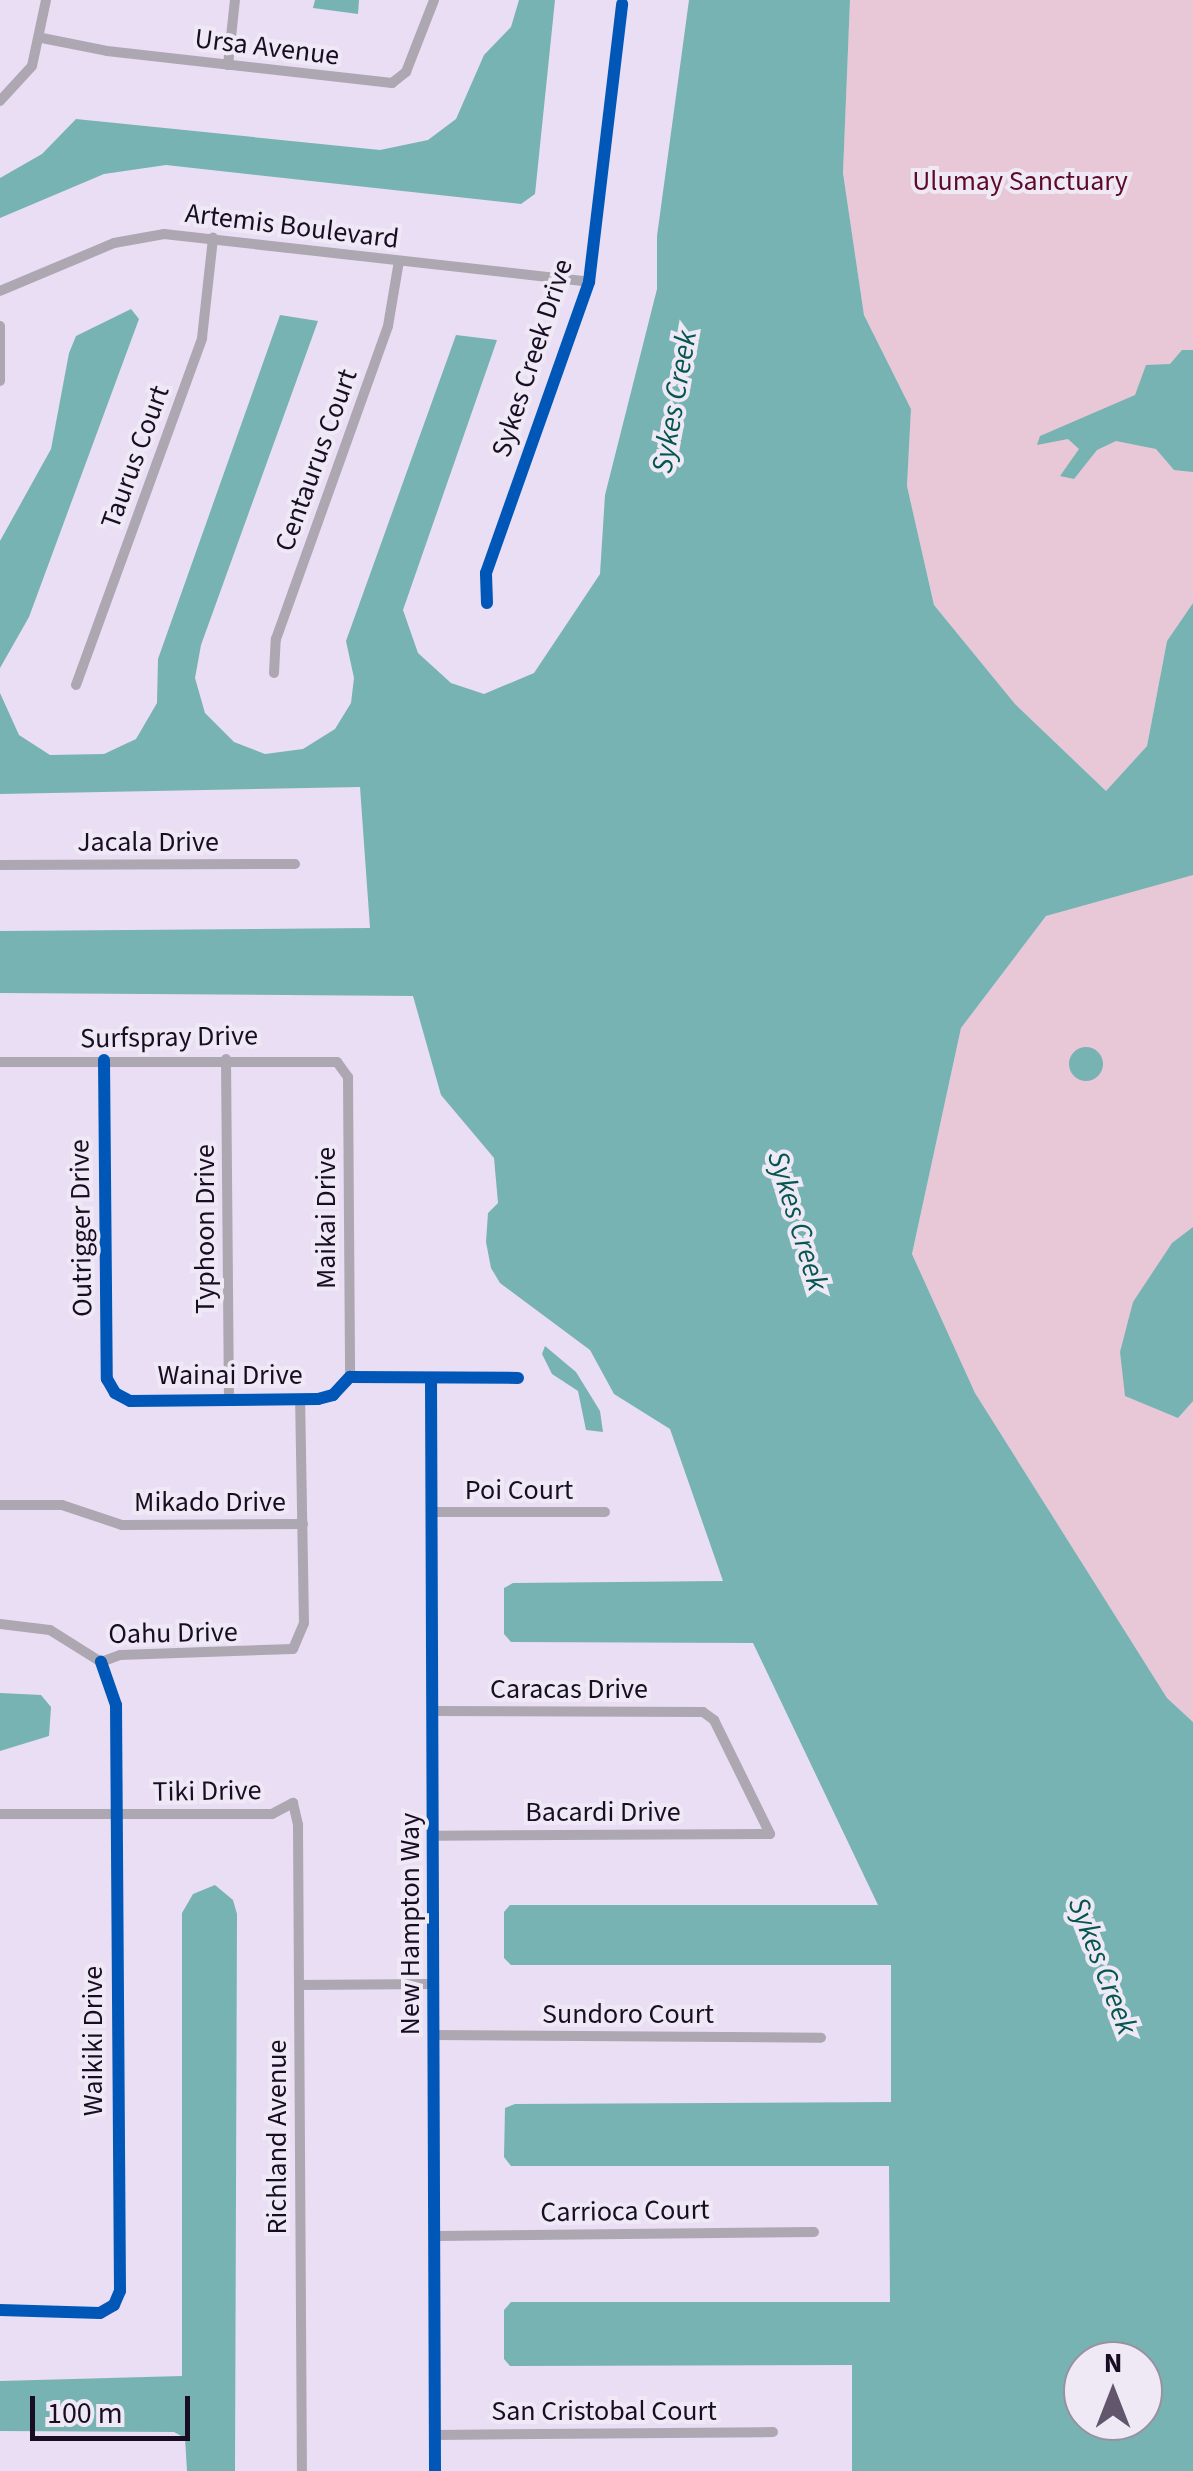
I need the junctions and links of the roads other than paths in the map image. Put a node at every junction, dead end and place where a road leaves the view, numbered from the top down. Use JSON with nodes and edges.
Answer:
{"nodes":[{"id":1,"x":46,"y":0,"type":"edge"},
{"id":2,"x":235,"y":0,"type":"edge"},
{"id":3,"x":434,"y":0,"type":"edge"},
{"id":4,"x":622,"y":4,"type":"dead end"},
{"id":5,"x":42,"y":38,"type":"junction"},
{"id":6,"x":228,"y":65,"type":"junction"},
{"id":7,"x":0,"y":101,"type":"edge"},
{"id":8,"x":212,"y":238,"type":"junction"},
{"id":9,"x":399,"y":261,"type":"junction"},
{"id":10,"x":589,"y":282,"type":"junction"},
{"id":11,"x":0,"y":291,"type":"edge"},
{"id":12,"x":0,"y":326,"type":"edge"},
{"id":13,"x":0,"y":381,"type":"edge"},
{"id":14,"x":487,"y":602,"type":"dead end"},
{"id":15,"x":274,"y":673,"type":"dead end"},
{"id":16,"x":76,"y":685,"type":"dead end"},
{"id":17,"x":295,"y":864,"type":"dead end"},
{"id":18,"x":0,"y":865,"type":"edge"},
{"id":19,"x":226,"y":1059,"type":"junction"},
{"id":20,"x":104,"y":1060,"type":"junction"},
{"id":21,"x":0,"y":1062,"type":"edge"},
{"id":22,"x":337,"y":1062,"type":"joint"},
{"id":23,"x":350,"y":1377,"type":"junction"},
{"id":24,"x":431,"y":1378,"type":"junction"},
{"id":25,"x":518,"y":1378,"type":"dead end"},
{"id":26,"x":115,"y":1393,"type":"joint"},
{"id":27,"x":229,"y":1400,"type":"junction"},
{"id":28,"x":300,"y":1400,"type":"junction"},
{"id":29,"x":0,"y":1505,"type":"edge"},
{"id":30,"x":434,"y":1512,"type":"junction"},
{"id":31,"x":605,"y":1512,"type":"dead end"},
{"id":32,"x":303,"y":1524,"type":"junction"},
{"id":33,"x":0,"y":1624,"type":"edge"},
{"id":34,"x":102,"y":1662,"type":"junction"},
{"id":35,"x":434,"y":1711,"type":"junction"},
{"id":36,"x":293,"y":1803,"type":"joint"},
{"id":37,"x":0,"y":1814,"type":"edge"},
{"id":38,"x":116,"y":1815,"type":"junction"},
{"id":39,"x":770,"y":1834,"type":"joint"},
{"id":40,"x":436,"y":1836,"type":"junction"},
{"id":41,"x":434,"y":1984,"type":"junction"},
{"id":42,"x":299,"y":1985,"type":"junction"},
{"id":43,"x":435,"y":2035,"type":"junction"},
{"id":44,"x":821,"y":2038,"type":"dead end"},
{"id":45,"x":814,"y":2232,"type":"dead end"},
{"id":46,"x":437,"y":2236,"type":"junction"},
{"id":47,"x":0,"y":2310,"type":"edge"},
{"id":48,"x":773,"y":2432,"type":"dead end"},
{"id":49,"x":435,"y":2435,"type":"junction"},
{"id":50,"x":302,"y":2471,"type":"edge"},
{"id":51,"x":435,"y":2471,"type":"edge"}],
"edges":[{"from":1,"to":5,"type":"street"},
{"from":2,"to":6,"type":"street"},
{"from":3,"to":6,"type":"street","name":"Ursa Avenue"},
{"from":4,"to":10,"type":"street","name":"Sykes Creek Drive"},
{"from":5,"to":6,"type":"street","name":"Ursa Avenue"},
{"from":5,"to":7,"type":"street"},
{"from":8,"to":9,"type":"street","name":"Artemis Boulevard"},
{"from":8,"to":11,"type":"street","name":"Artemis Boulevard"},
{"from":8,"to":16,"type":"street","name":"Taurus Court"},
{"from":9,"to":10,"type":"street","name":"Artemis Boulevard"},
{"from":9,"to":15,"type":"street","name":"Centaurus Court"},
{"from":10,"to":14,"type":"street","name":"Sykes Creek Drive"},
{"from":12,"to":13,"type":"street"},
{"from":17,"to":18,"type":"street","name":"Jacala Drive"},
{"from":19,"to":20,"type":"street","name":"Surfspray Drive"},
{"from":19,"to":22,"type":"street","name":"Surfspray Drive"},
{"from":19,"to":27,"type":"street","name":"Typhoon Drive"},
{"from":20,"to":21,"type":"street","name":"Surfspray Drive"},
{"from":20,"to":26,"type":"street","name":"Outrigger Drive"},
{"from":22,"to":23,"type":"street","name":"Maikai Drive"},
{"from":23,"to":24,"type":"street","name":"Wainai Drive"},
{"from":23,"to":28,"type":"street","name":"Wainai Drive"},
{"from":24,"to":25,"type":"street","name":"Wainai Drive"},
{"from":24,"to":30,"type":"street","name":"New Hampton Way"},
{"from":26,"to":27,"type":"street","name":"Wainai Drive"},
{"from":27,"to":28,"type":"street","name":"Wainai Drive"},
{"from":28,"to":32,"type":"street"},
{"from":29,"to":32,"type":"street","name":"Mikado Drive"},
{"from":30,"to":31,"type":"street","name":"Poi Court"},
{"from":30,"to":35,"type":"street","name":"New Hampton Way"},
{"from":32,"to":34,"type":"street","name":"Oahu Drive"},
{"from":33,"to":34,"type":"street","name":"Oahu Drive"},
{"from":34,"to":38,"type":"street","name":"Waikiki Drive"},
{"from":35,"to":39,"type":"street","name":"Caracas Drive"},
{"from":35,"to":40,"type":"street","name":"New Hampton Way"},
{"from":36,"to":38,"type":"street","name":"Tiki Drive"},
{"from":36,"to":42,"type":"street","name":"Richland Avenue"},
{"from":37,"to":38,"type":"street","name":"Tiki Drive"},
{"from":38,"to":47,"type":"street","name":"Waikiki Drive"},
{"from":39,"to":40,"type":"street","name":"Bacardi Drive"},
{"from":40,"to":41,"type":"street","name":"New Hampton Way"},
{"from":41,"to":42,"type":"street"},
{"from":41,"to":43,"type":"street","name":"New Hampton Way"},
{"from":42,"to":50,"type":"street","name":"Richland Avenue"},
{"from":43,"to":44,"type":"street","name":"Sundoro Court"},
{"from":43,"to":46,"type":"street","name":"New Hampton Way"},
{"from":45,"to":46,"type":"street","name":"Carrioca Court"},
{"from":46,"to":49,"type":"street","name":"New Hampton Way"},
{"from":48,"to":49,"type":"street","name":"San Cristobal Court"},
{"from":49,"to":51,"type":"street","name":"New Hampton Way"}]}
